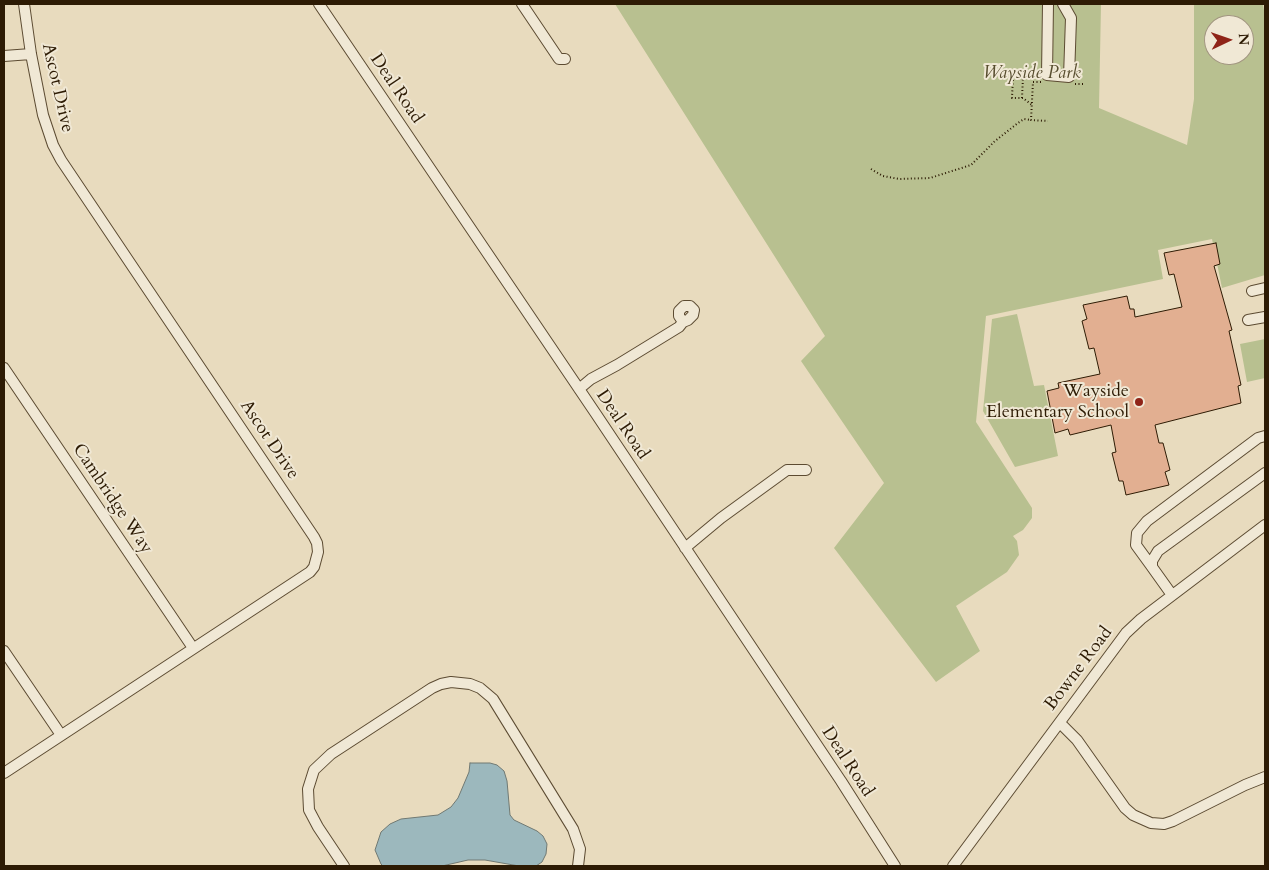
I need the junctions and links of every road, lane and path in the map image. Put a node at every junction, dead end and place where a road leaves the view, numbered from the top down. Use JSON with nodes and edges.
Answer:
{"nodes":[{"id":1,"x":24,"y":4,"type":"edge"},
{"id":2,"x":319,"y":4,"type":"edge"},
{"id":3,"x":522,"y":4,"type":"edge"},
{"id":4,"x":1048,"y":4,"type":"edge"},
{"id":5,"x":1062,"y":4,"type":"edge"},
{"id":6,"x":31,"y":54,"type":"junction"},
{"id":7,"x":4,"y":56,"type":"edge"},
{"id":8,"x":565,"y":59,"type":"dead end"},
{"id":9,"x":1032,"y":75,"type":"dead end"},
{"id":10,"x":1023,"y":77,"type":"junction"},
{"id":11,"x":1041,"y":82,"type":"dead end"},
{"id":12,"x":1075,"y":84,"type":"dead end"},
{"id":13,"x":1083,"y":84,"type":"dead end"},
{"id":14,"x":1022,"y":98,"type":"junction"},
{"id":15,"x":1032,"y":105,"type":"junction"},
{"id":16,"x":1031,"y":120,"type":"junction"},
{"id":17,"x":1048,"y":121,"type":"dead end"},
{"id":18,"x":871,"y":169,"type":"dead end"},
{"id":19,"x":1265,"y":288,"type":"edge"},
{"id":20,"x":1252,"y":291,"type":"dead end"},
{"id":21,"x":1265,"y":317,"type":"edge"},
{"id":22,"x":1248,"y":320,"type":"dead end"},
{"id":23,"x":683,"y":322,"type":"dead end"},
{"id":24,"x":4,"y":368,"type":"edge"},
{"id":25,"x":579,"y":389,"type":"junction"},
{"id":26,"x":1265,"y":436,"type":"edge"},
{"id":27,"x":806,"y":470,"type":"dead end"},
{"id":28,"x":1265,"y":473,"type":"edge"},
{"id":29,"x":1265,"y":524,"type":"edge"},
{"id":30,"x":685,"y":548,"type":"junction"},
{"id":31,"x":1152,"y":567,"type":"junction"},
{"id":32,"x":1172,"y":595,"type":"junction"},
{"id":33,"x":194,"y":648,"type":"junction"},
{"id":34,"x":4,"y":651,"type":"edge"},
{"id":35,"x":1060,"y":723,"type":"junction"},
{"id":36,"x":61,"y":735,"type":"junction"},
{"id":37,"x":4,"y":773,"type":"edge"},
{"id":38,"x":1265,"y":778,"type":"edge"},
{"id":39,"x":344,"y":866,"type":"edge"},
{"id":40,"x":578,"y":866,"type":"edge"},
{"id":41,"x":896,"y":866,"type":"edge"},
{"id":42,"x":953,"y":866,"type":"edge"}],
"edges":[{"from":1,"to":6,"type":"street","name":"Ascot Drive"},
{"from":2,"to":25,"type":"street","name":"Deal Road"},
{"from":3,"to":8,"type":"street"},
{"from":4,"to":5,"type":"street"},
{"from":6,"to":7,"type":"street"},
{"from":6,"to":33,"type":"street","name":"Ascot Drive"},
{"from":9,"to":10,"type":"path"},
{"from":10,"to":14,"type":"path"},
{"from":10,"to":14,"type":"path"},
{"from":11,"to":15,"type":"path"},
{"from":12,"to":13,"type":"path"},
{"from":14,"to":15,"type":"path"},
{"from":15,"to":16,"type":"path"},
{"from":16,"to":17,"type":"path"},
{"from":16,"to":18,"type":"path"},
{"from":19,"to":20,"type":"street"},
{"from":21,"to":22,"type":"street"},
{"from":23,"to":25,"type":"street"},
{"from":24,"to":33,"type":"street","name":"Cambridge Way"},
{"from":25,"to":30,"type":"street","name":"Deal Road"},
{"from":26,"to":31,"type":"street"},
{"from":27,"to":30,"type":"street"},
{"from":28,"to":31,"type":"street"},
{"from":29,"to":32,"type":"street","name":"Bowne Road"},
{"from":30,"to":41,"type":"street","name":"Deal Road"},
{"from":31,"to":32,"type":"street"},
{"from":32,"to":35,"type":"street","name":"Bowne Road"},
{"from":33,"to":36,"type":"street","name":"Ascot Drive"},
{"from":34,"to":36,"type":"street"},
{"from":35,"to":38,"type":"street"},
{"from":35,"to":42,"type":"street","name":"Bowne Road"},
{"from":36,"to":37,"type":"street","name":"Ascot Drive"},
{"from":39,"to":40,"type":"street"}]}
